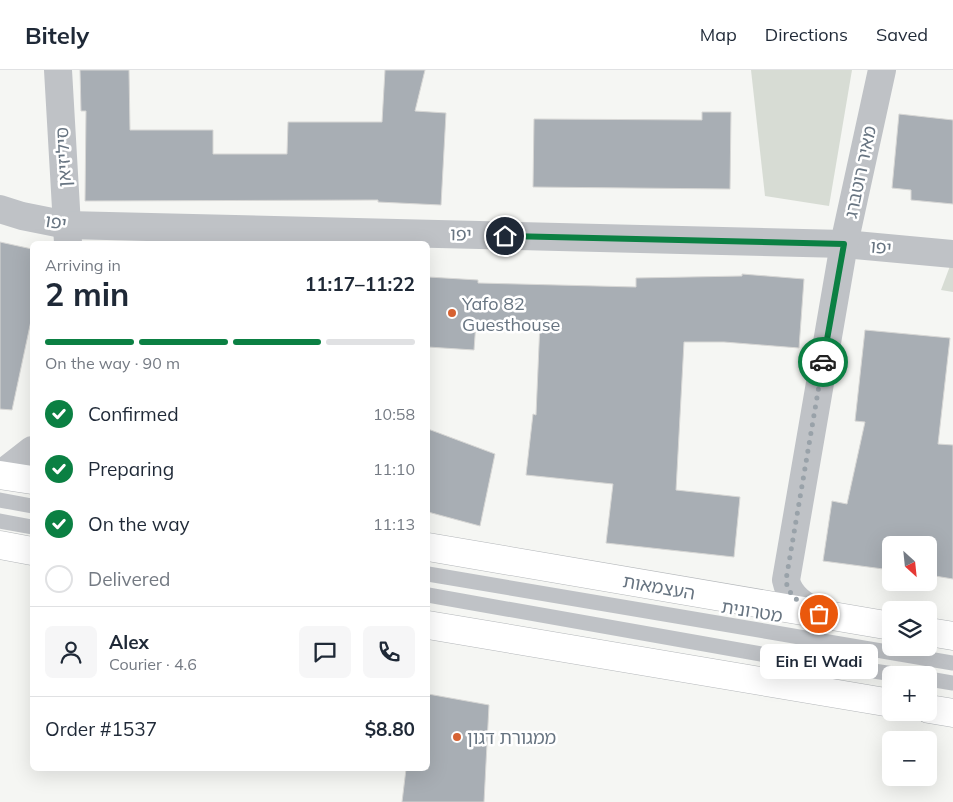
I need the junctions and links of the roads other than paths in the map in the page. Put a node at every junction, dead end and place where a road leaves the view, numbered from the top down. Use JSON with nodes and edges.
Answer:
{"nodes":[{"id":1,"x":58,"y":70,"type":"edge"},
{"id":2,"x":882,"y":70,"type":"edge"},
{"id":3,"x":0,"y":209,"type":"edge"},
{"id":4,"x":67,"y":234,"type":"edge"},
{"id":5,"x":844,"y":244,"type":"junction"},
{"id":6,"x":953,"y":254,"type":"edge"},
{"id":7,"x":30,"y":452,"type":"edge"},
{"id":8,"x":0,"y":474,"type":"edge"},
{"id":9,"x":30,"y":480,"type":"edge"},
{"id":10,"x":0,"y":500,"type":"edge"},
{"id":11,"x":30,"y":506,"type":"edge"},
{"id":12,"x":0,"y":521,"type":"edge"},
{"id":13,"x":30,"y":527,"type":"edge"},
{"id":14,"x":0,"y":545,"type":"edge"},
{"id":15,"x":430,"y":547,"type":"edge"},
{"id":16,"x":30,"y":551,"type":"edge"},
{"id":17,"x":430,"y":574,"type":"edge"},
{"id":18,"x":430,"y":595,"type":"edge"},
{"id":19,"x":819,"y":614,"type":"junction"},
{"id":20,"x":882,"y":624,"type":"edge"},
{"id":21,"x":430,"y":625,"type":"edge"},
{"id":22,"x":937,"y":633,"type":"edge"},
{"id":23,"x":953,"y":636,"type":"edge"},
{"id":24,"x":953,"y":662,"type":"edge"},
{"id":25,"x":882,"y":672,"type":"edge"},
{"id":26,"x":937,"y":680,"type":"edge"},
{"id":27,"x":953,"y":683,"type":"edge"},
{"id":28,"x":882,"y":701,"type":"edge"},
{"id":29,"x":937,"y":710,"type":"edge"},
{"id":30,"x":953,"y":713,"type":"edge"}],
"edges":[{"from":1,"to":4,"type":"street","name":"סיליזיאן"},
{"from":2,"to":5,"type":"street","name":"מאיר רוטברג"},
{"from":3,"to":4,"type":"street","name":"יפו"},
{"from":4,"to":5,"type":"street","name":"יפו"},
{"from":5,"to":6,"type":"street","name":"יפו"},
{"from":5,"to":19,"type":"street","name":"מאיר רוטברג"},
{"from":7,"to":8,"type":"street"},
{"from":8,"to":9,"type":"highway"},
{"from":10,"to":11,"type":"lane"},
{"from":12,"to":13,"type":"lane"},
{"from":14,"to":16,"type":"highway"},
{"from":15,"to":19,"type":"highway","name":"העצמאות"},
{"from":17,"to":24,"type":"lane","name":"מטרונית"},
{"from":18,"to":25,"type":"lane"},
{"from":19,"to":20,"type":"highway","name":"העצמאות"},
{"from":21,"to":28,"type":"highway"},
{"from":22,"to":23,"type":"highway"},
{"from":26,"to":27,"type":"lane"},
{"from":29,"to":30,"type":"highway"}]}
